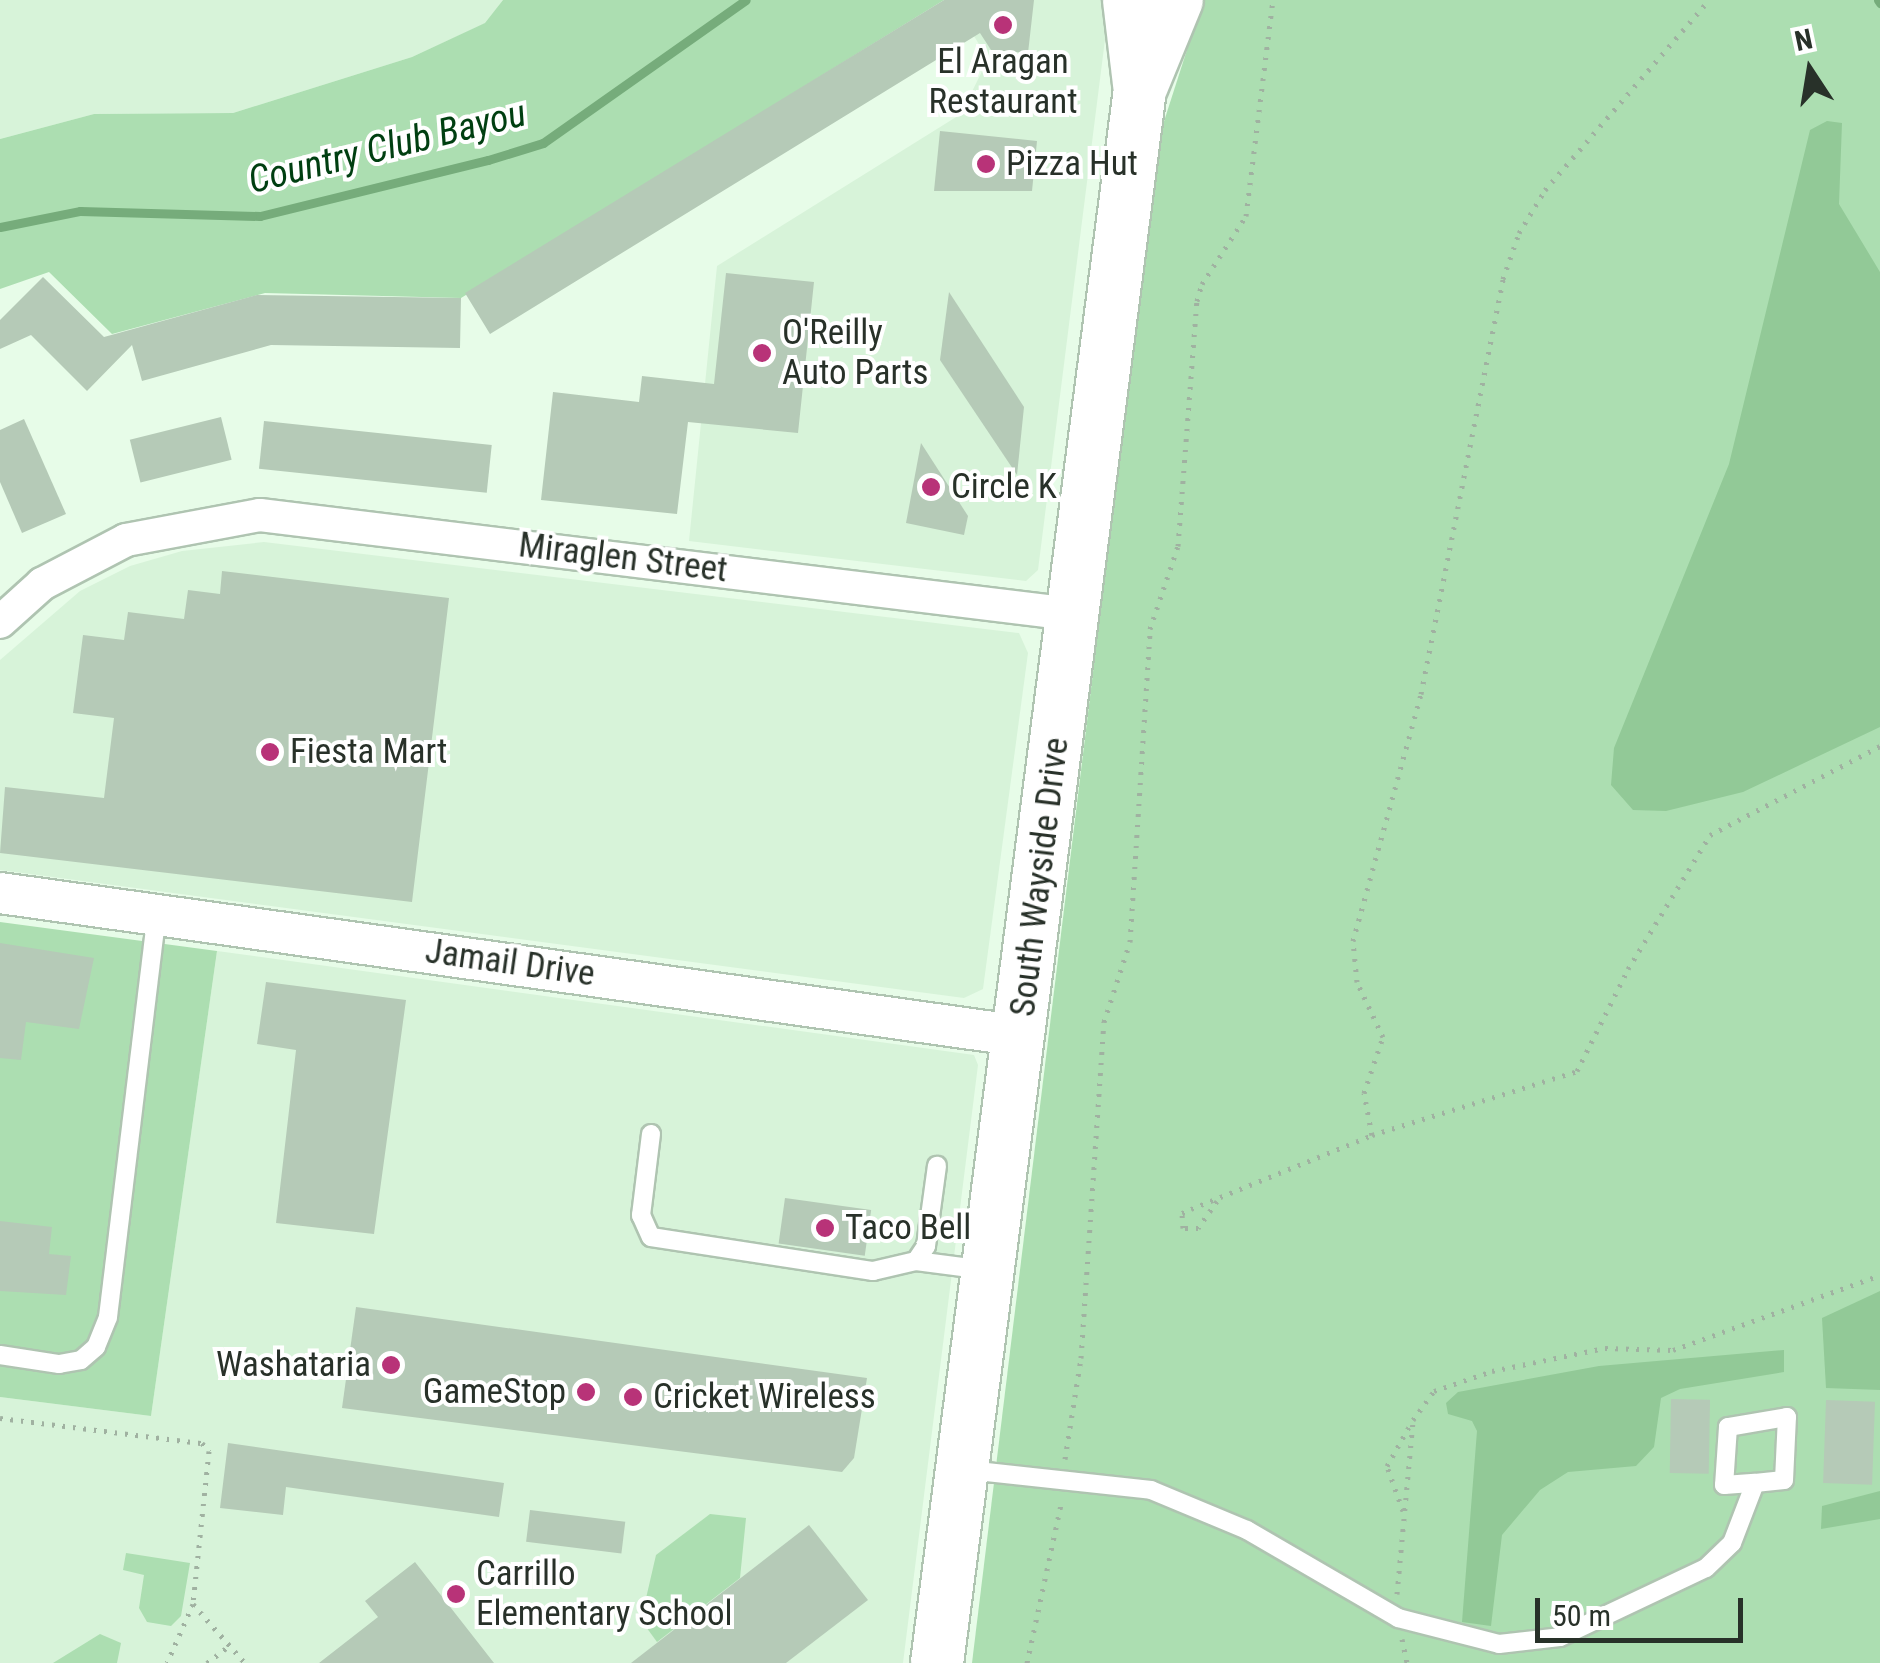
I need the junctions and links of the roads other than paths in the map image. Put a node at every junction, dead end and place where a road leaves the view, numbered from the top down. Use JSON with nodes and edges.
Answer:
{"nodes":[{"id":1,"x":1129,"y":0,"type":"edge"},
{"id":2,"x":1177,"y":0,"type":"edge"},
{"id":3,"x":1140,"y":90,"type":"junction"},
{"id":4,"x":1071,"y":614,"type":"junction"},
{"id":5,"x":0,"y":622,"type":"edge"},
{"id":6,"x":0,"y":893,"type":"edge"},
{"id":7,"x":157,"y":914,"type":"junction"},
{"id":8,"x":1021,"y":1036,"type":"junction"},
{"id":9,"x":652,"y":1134,"type":"dead end"},
{"id":10,"x":937,"y":1166,"type":"dead end"},
{"id":11,"x":916,"y":1261,"type":"junction"},
{"id":12,"x":989,"y":1270,"type":"junction"},
{"id":13,"x":0,"y":1355,"type":"edge"},
{"id":14,"x":962,"y":1469,"type":"junction"},
{"id":15,"x":1755,"y":1482,"type":"junction"},
{"id":16,"x":937,"y":1663,"type":"edge"}],
"edges":[{"from":1,"to":3,"type":"main road","name":"South Wayside Drive"},
{"from":2,"to":3,"type":"main road","name":"South Wayside Drive"},
{"from":3,"to":4,"type":"main road","name":"South Wayside Drive"},
{"from":4,"to":5,"type":"street","name":"Miraglen Street"},
{"from":4,"to":8,"type":"main road","name":"South Wayside Drive"},
{"from":6,"to":7,"type":"street","name":"Jamail Drive"},
{"from":7,"to":8,"type":"street","name":"Jamail Drive"},
{"from":7,"to":13,"type":"lane"},
{"from":8,"to":12,"type":"main road","name":"South Wayside Drive"},
{"from":9,"to":11,"type":"lane"},
{"from":10,"to":11,"type":"lane"},
{"from":11,"to":12,"type":"lane"},
{"from":12,"to":14,"type":"main road","name":"South Wayside Drive"},
{"from":14,"to":15,"type":"lane"},
{"from":14,"to":16,"type":"main road","name":"South Wayside Drive"},
{"from":15,"to":15,"type":"lane"}]}
